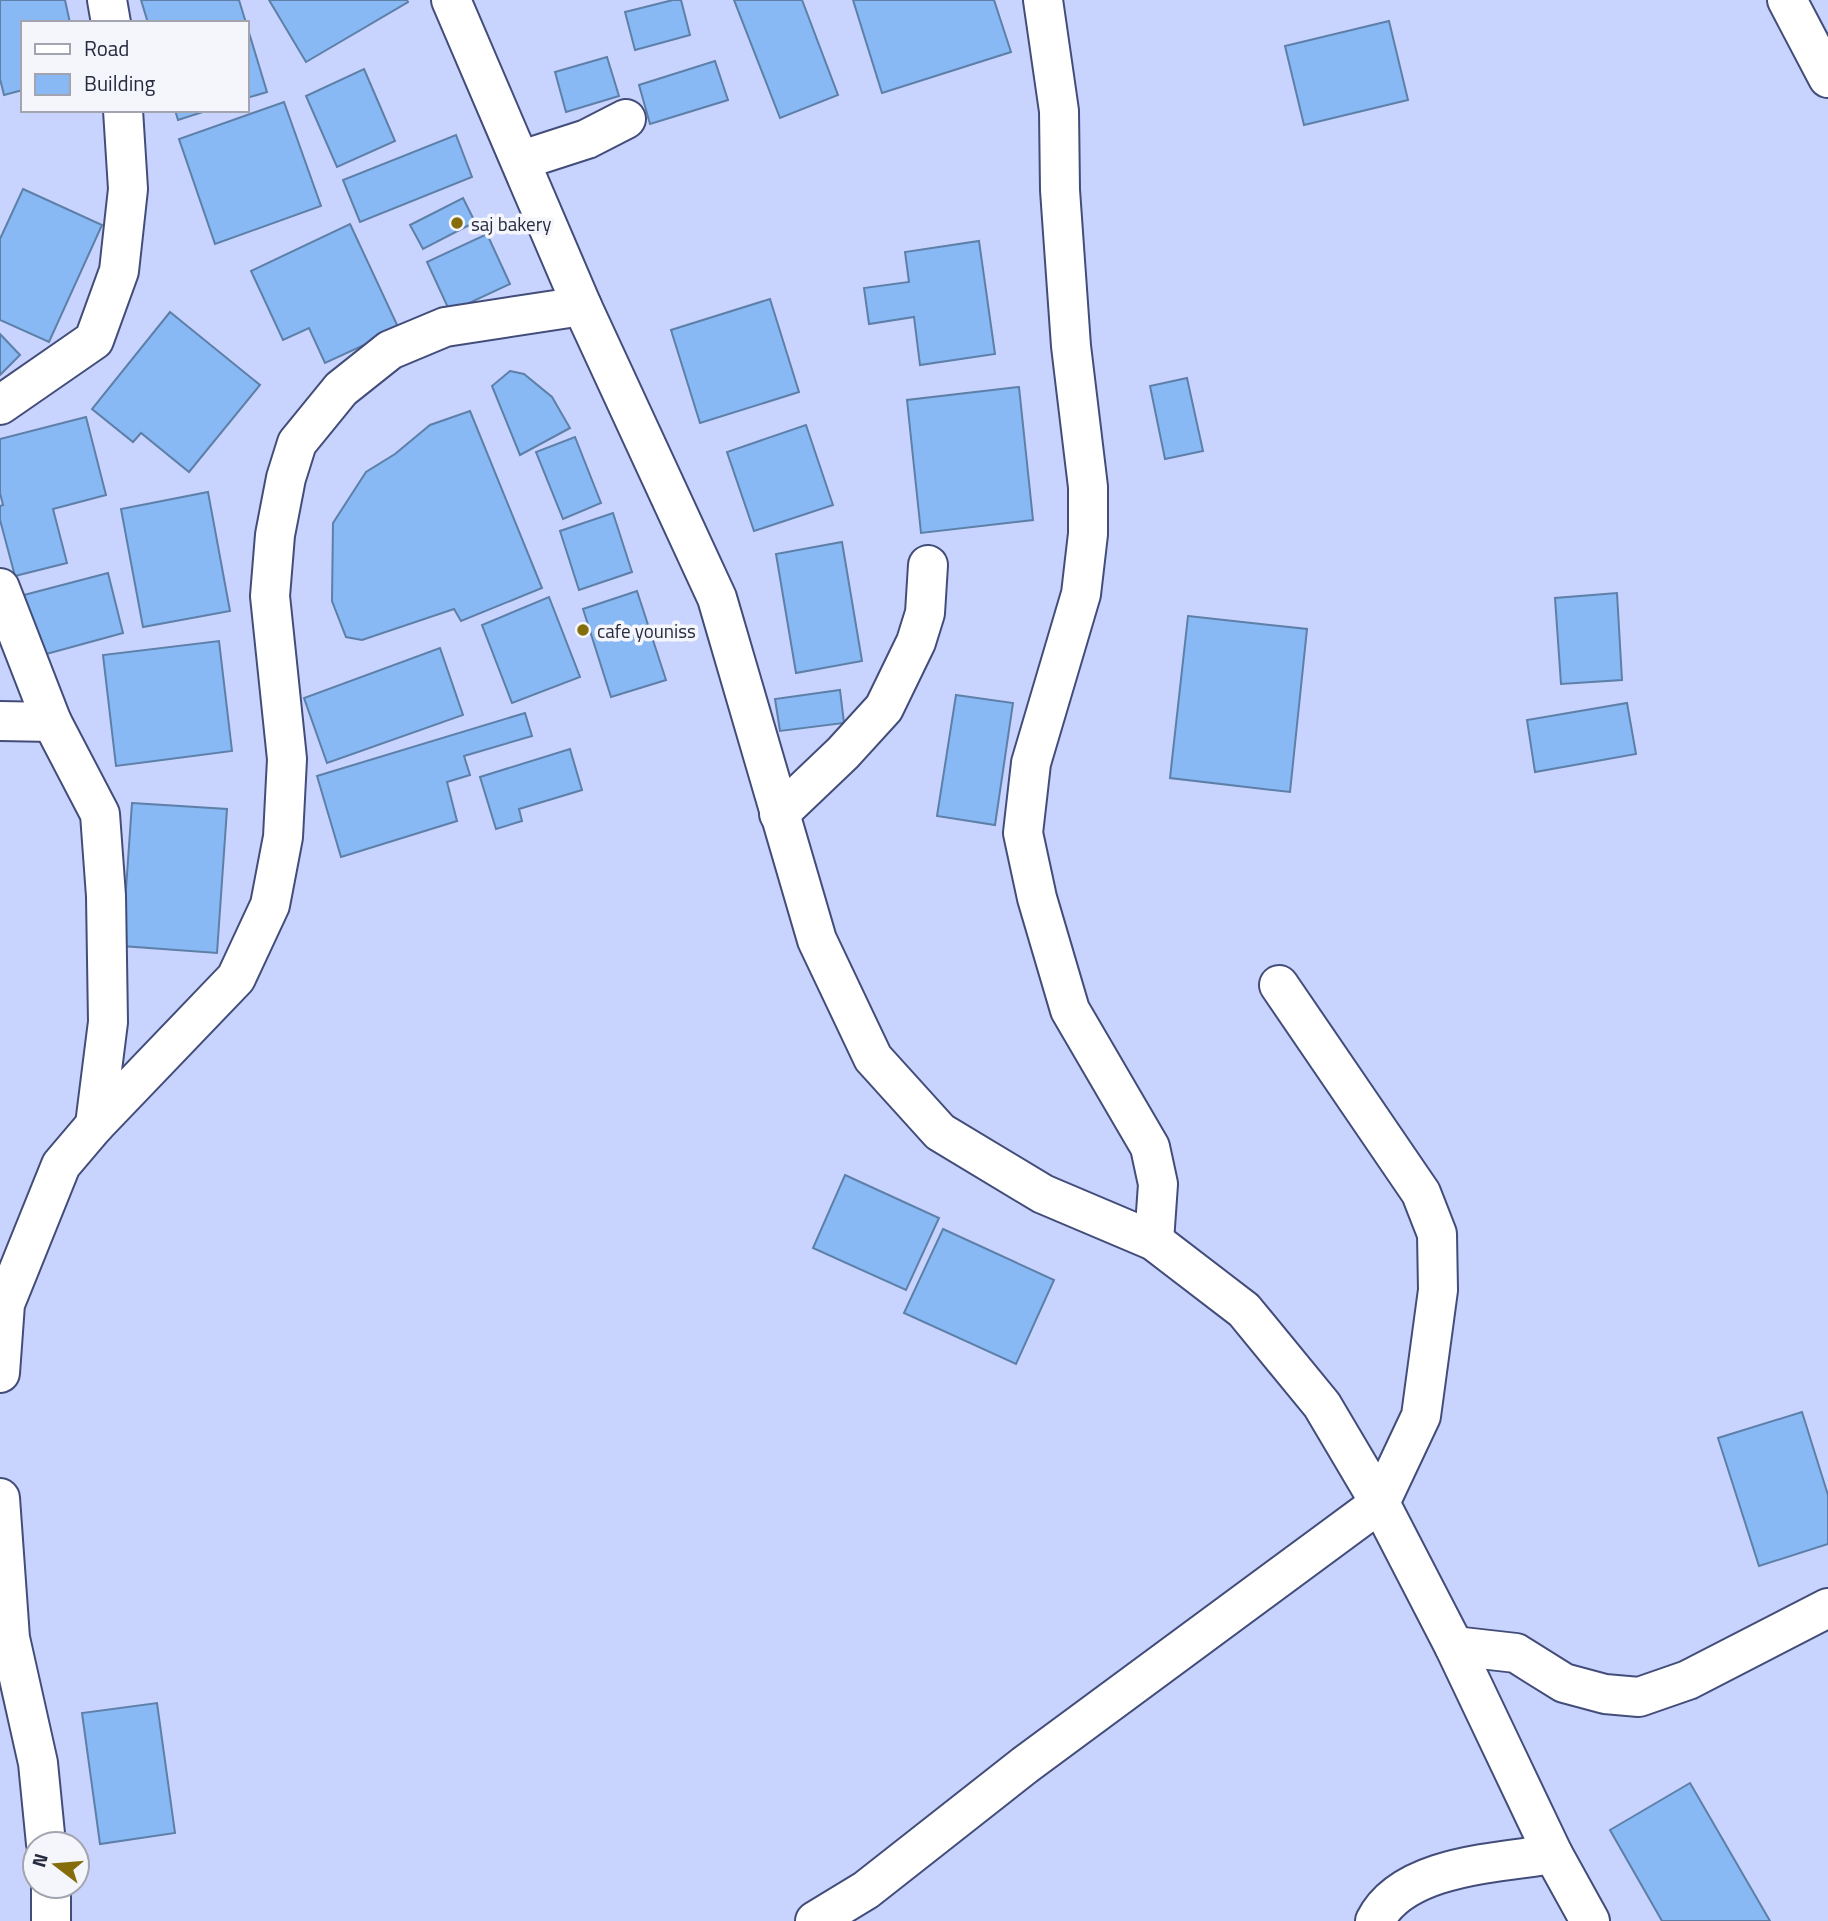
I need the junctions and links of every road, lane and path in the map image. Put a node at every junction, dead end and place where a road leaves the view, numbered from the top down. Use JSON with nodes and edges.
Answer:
{"nodes":[{"id":1,"x":107,"y":0,"type":"edge"},
{"id":2,"x":451,"y":0,"type":"edge"},
{"id":3,"x":1043,"y":0,"type":"edge"},
{"id":4,"x":1787,"y":0,"type":"edge"},
{"id":5,"x":111,"y":21,"type":"edge"},
{"id":6,"x":1828,"y":78,"type":"edge"},
{"id":7,"x":123,"y":112,"type":"edge"},
{"id":8,"x":626,"y":119,"type":"dead end"},
{"id":9,"x":522,"y":160,"type":"junction"},
{"id":10,"x":582,"y":306,"type":"junction"},
{"id":11,"x":0,"y":405,"type":"edge"},
{"id":12,"x":928,"y":565,"type":"dead end"},
{"id":13,"x":0,"y":588,"type":"edge"},
{"id":14,"x":0,"y":721,"type":"edge"},
{"id":15,"x":52,"y":722,"type":"junction"},
{"id":16,"x":779,"y":814,"type":"junction"},
{"id":17,"x":1279,"y":985,"type":"dead end"},
{"id":18,"x":95,"y":1125,"type":"junction"},
{"id":19,"x":1154,"y":1241,"type":"junction"},
{"id":20,"x":0,"y":1373,"type":"edge"},
{"id":21,"x":0,"y":1499,"type":"edge"},
{"id":22,"x":1380,"y":1503,"type":"junction"},
{"id":23,"x":1828,"y":1608,"type":"edge"},
{"id":24,"x":1454,"y":1646,"type":"junction"},
{"id":25,"x":45,"y":1830,"type":"edge"},
{"id":26,"x":1553,"y":1854,"type":"junction"},
{"id":27,"x":51,"y":1900,"type":"edge"},
{"id":28,"x":51,"y":1921,"type":"edge"},
{"id":29,"x":814,"y":1921,"type":"edge"},
{"id":30,"x":1376,"y":1921,"type":"edge"},
{"id":31,"x":1590,"y":1921,"type":"edge"}],
"edges":[{"from":1,"to":5,"type":"street"},
{"from":2,"to":9,"type":"street"},
{"from":3,"to":19,"type":"street"},
{"from":4,"to":6,"type":"street"},
{"from":7,"to":11,"type":"street"},
{"from":8,"to":9,"type":"street"},
{"from":9,"to":10,"type":"street"},
{"from":10,"to":16,"type":"street"},
{"from":10,"to":18,"type":"street"},
{"from":12,"to":16,"type":"street"},
{"from":13,"to":15,"type":"street"},
{"from":14,"to":15,"type":"street"},
{"from":15,"to":18,"type":"street"},
{"from":16,"to":19,"type":"street"},
{"from":17,"to":22,"type":"street"},
{"from":18,"to":20,"type":"street"},
{"from":19,"to":22,"type":"street"},
{"from":21,"to":25,"type":"street"},
{"from":22,"to":24,"type":"street"},
{"from":22,"to":29,"type":"street"},
{"from":23,"to":24,"type":"street"},
{"from":24,"to":26,"type":"street"},
{"from":26,"to":30,"type":"street"},
{"from":26,"to":31,"type":"street"},
{"from":27,"to":28,"type":"street"}]}
